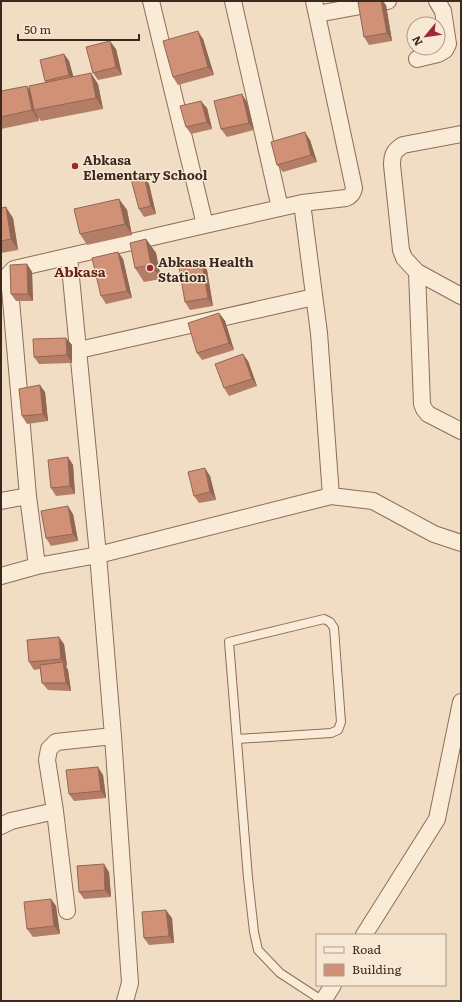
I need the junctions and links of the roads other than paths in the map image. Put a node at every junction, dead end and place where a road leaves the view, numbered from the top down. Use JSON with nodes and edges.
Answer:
{"nodes":[{"id":1,"x":151,"y":1,"type":"edge"},
{"id":2,"x":233,"y":1,"type":"edge"},
{"id":3,"x":388,"y":1,"type":"edge"},
{"id":4,"x":437,"y":1,"type":"edge"},
{"id":5,"x":316,"y":7,"type":"edge"},
{"id":6,"x":417,"y":59,"type":"dead end"},
{"id":7,"x":461,"y":134,"type":"edge"},
{"id":8,"x":302,"y":203,"type":"junction"},
{"id":9,"x":280,"y":208,"type":"junction"},
{"id":10,"x":205,"y":225,"type":"junction"},
{"id":11,"x":69,"y":257,"type":"junction"},
{"id":12,"x":417,"y":272,"type":"junction"},
{"id":13,"x":461,"y":296,"type":"edge"},
{"id":14,"x":314,"y":297,"type":"junction"},
{"id":15,"x":79,"y":350,"type":"junction"},
{"id":16,"x":461,"y":431,"type":"edge"},
{"id":17,"x":28,"y":496,"type":"junction"},
{"id":18,"x":331,"y":496,"type":"junction"},
{"id":19,"x":1,"y":501,"type":"edge"},
{"id":20,"x":461,"y":543,"type":"edge"},
{"id":21,"x":98,"y":555,"type":"junction"},
{"id":22,"x":37,"y":566,"type":"junction"},
{"id":23,"x":1,"y":576,"type":"edge"},
{"id":24,"x":461,"y":702,"type":"edge"},
{"id":25,"x":113,"y":736,"type":"junction"},
{"id":26,"x":237,"y":739,"type":"junction"},
{"id":27,"x":55,"y":811,"type":"junction"},
{"id":28,"x":1,"y":826,"type":"edge"},
{"id":29,"x":67,"y":911,"type":"dead end"},
{"id":30,"x":365,"y":934,"type":"edge"},
{"id":31,"x":332,"y":986,"type":"edge"},
{"id":32,"x":125,"y":1001,"type":"edge"},
{"id":33,"x":323,"y":1001,"type":"edge"}],
"edges":[{"from":1,"to":10,"type":"street"},
{"from":2,"to":9,"type":"street"},
{"from":3,"to":5,"type":"street"},
{"from":4,"to":6,"type":"street"},
{"from":5,"to":8,"type":"street"},
{"from":7,"to":12,"type":"street"},
{"from":8,"to":9,"type":"street"},
{"from":8,"to":14,"type":"street"},
{"from":9,"to":10,"type":"street"},
{"from":10,"to":11,"type":"street"},
{"from":11,"to":15,"type":"street"},
{"from":11,"to":17,"type":"street"},
{"from":12,"to":13,"type":"street"},
{"from":12,"to":16,"type":"street"},
{"from":14,"to":15,"type":"street"},
{"from":14,"to":18,"type":"street"},
{"from":15,"to":21,"type":"street"},
{"from":17,"to":19,"type":"street"},
{"from":17,"to":22,"type":"street"},
{"from":18,"to":20,"type":"street"},
{"from":18,"to":21,"type":"street"},
{"from":21,"to":22,"type":"street"},
{"from":21,"to":25,"type":"street"},
{"from":22,"to":23,"type":"street"},
{"from":24,"to":30,"type":"street"},
{"from":25,"to":27,"type":"street"},
{"from":25,"to":32,"type":"street"},
{"from":26,"to":26,"type":"lane"},
{"from":26,"to":33,"type":"lane"},
{"from":27,"to":28,"type":"street"},
{"from":27,"to":29,"type":"street"},
{"from":31,"to":33,"type":"street"}]}
